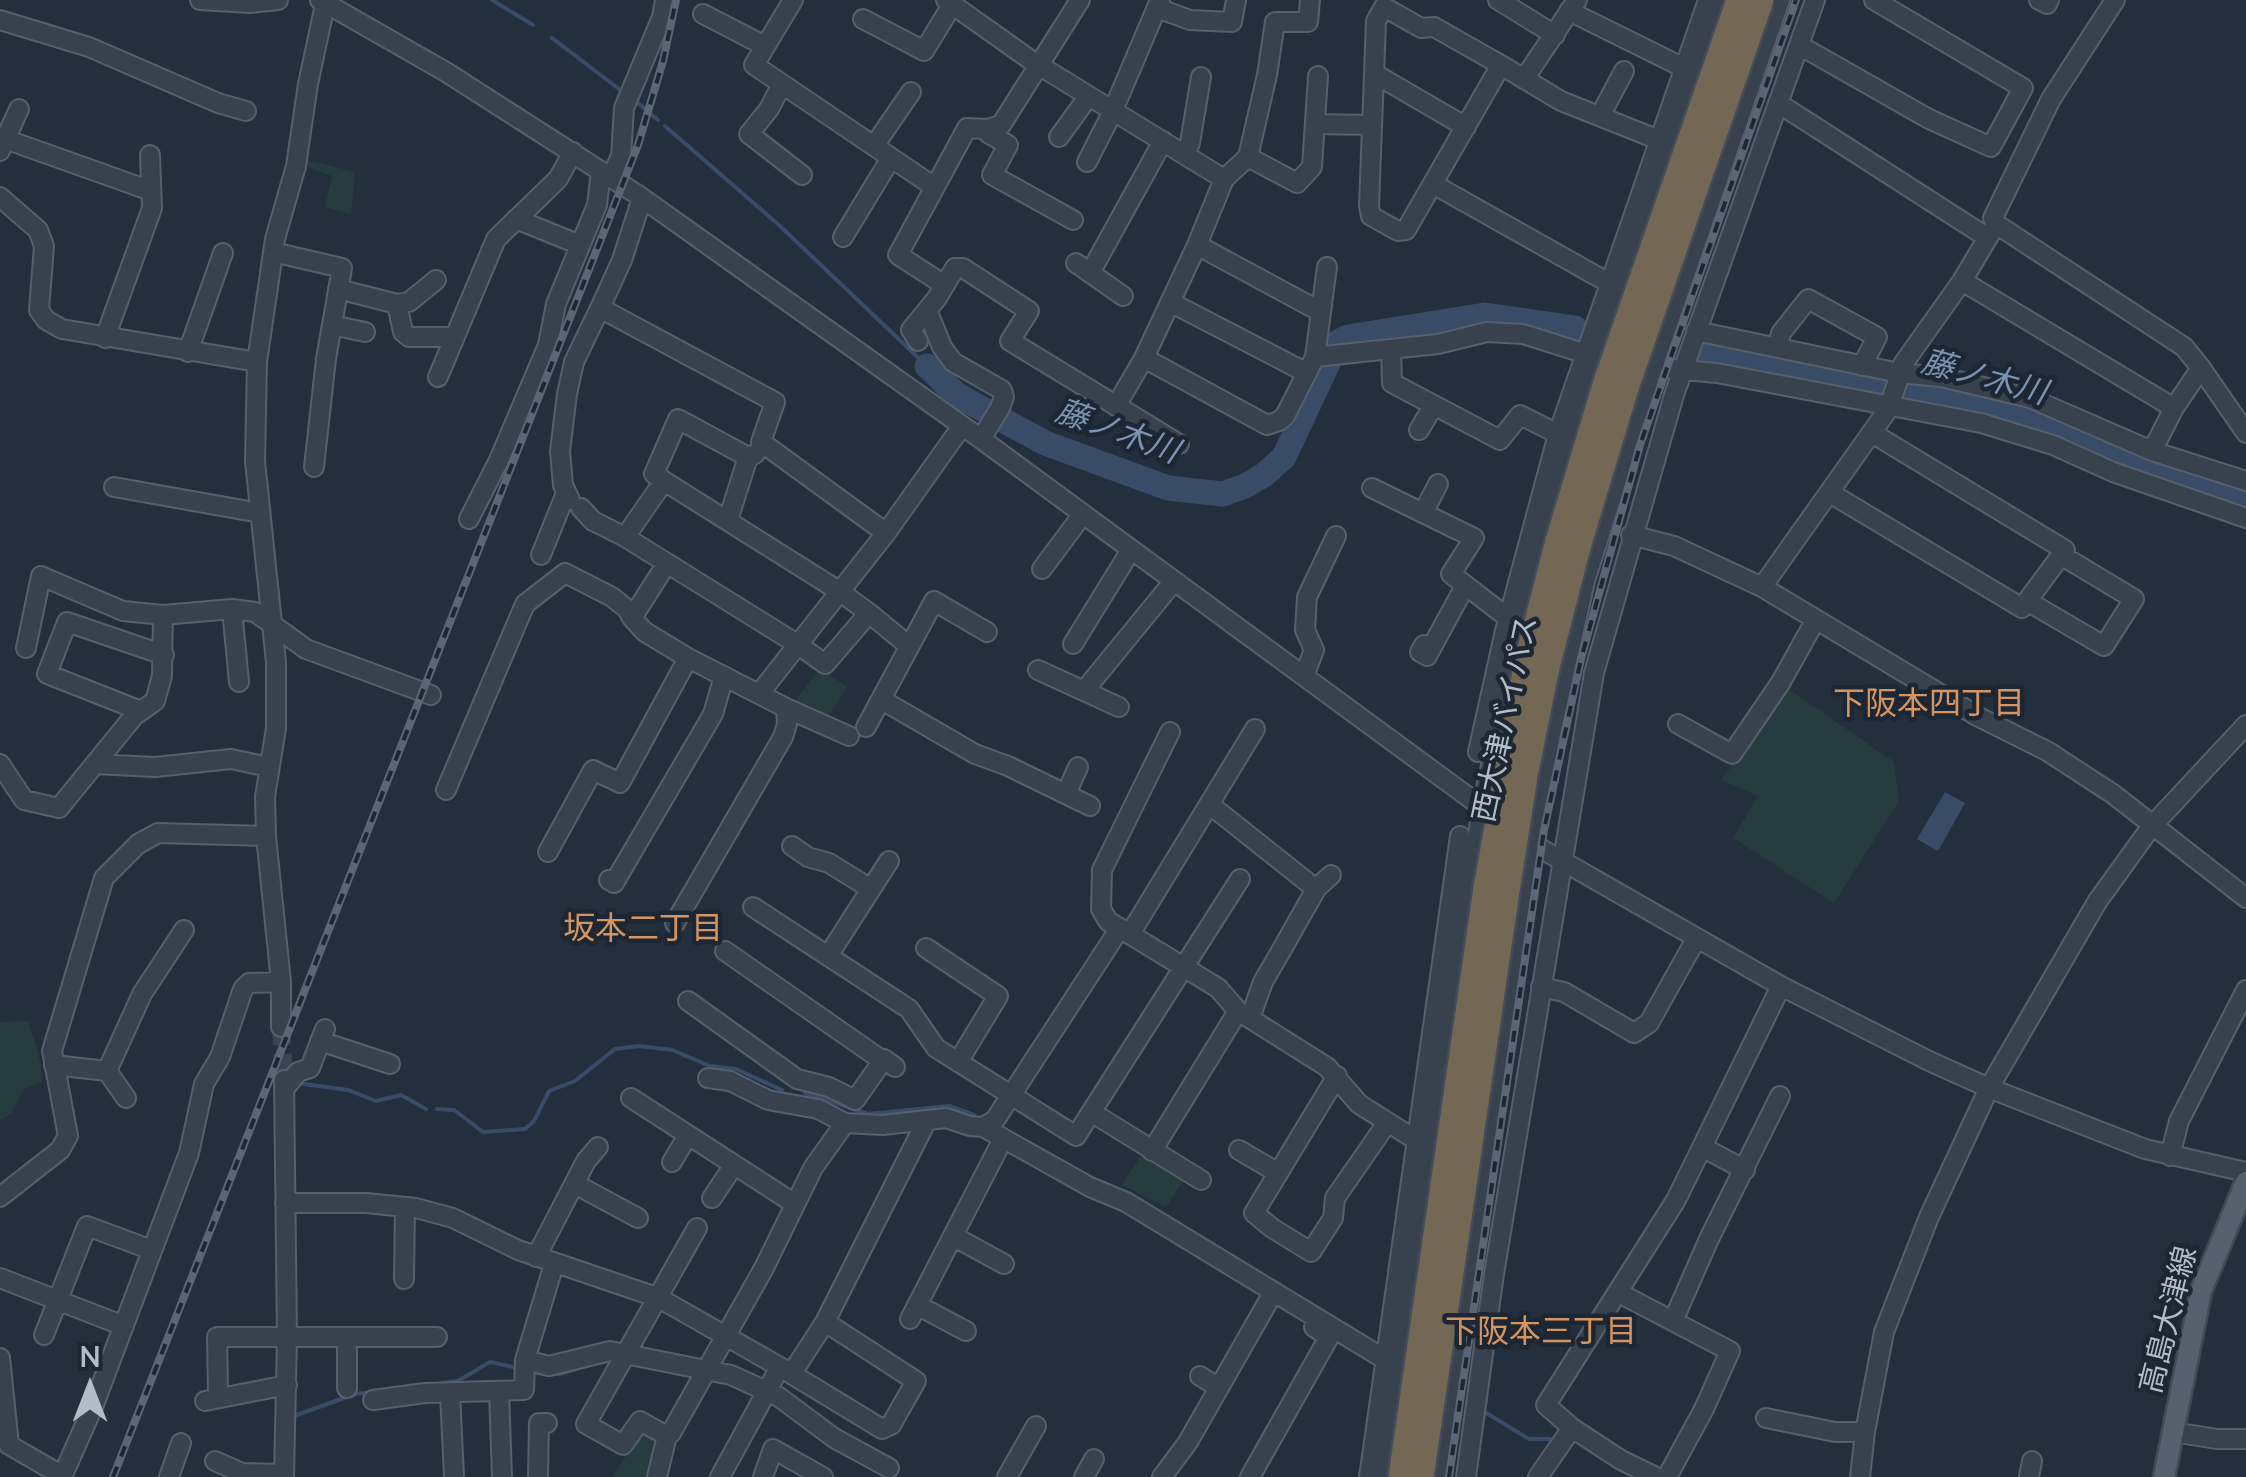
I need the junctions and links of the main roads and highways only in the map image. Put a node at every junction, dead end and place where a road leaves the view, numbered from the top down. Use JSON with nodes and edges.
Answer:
{"nodes":[{"id":1,"x":1739,"y":0,"type":"edge"},
{"id":2,"x":1762,"y":0,"type":"edge"},
{"id":3,"x":2246,"y":1182,"type":"edge"},
{"id":4,"x":1401,"y":1477,"type":"edge"},
{"id":5,"x":1421,"y":1477,"type":"edge"},
{"id":6,"x":2164,"y":1477,"type":"edge"}],
"edges":[{"from":1,"to":4,"type":"highway","name":"西大津バイパス","bridge":true},
{"from":2,"to":5,"type":"highway","name":"西大津バイパス","bridge":true},
{"from":3,"to":6,"type":"main road","name":"高島大津線"}]}
